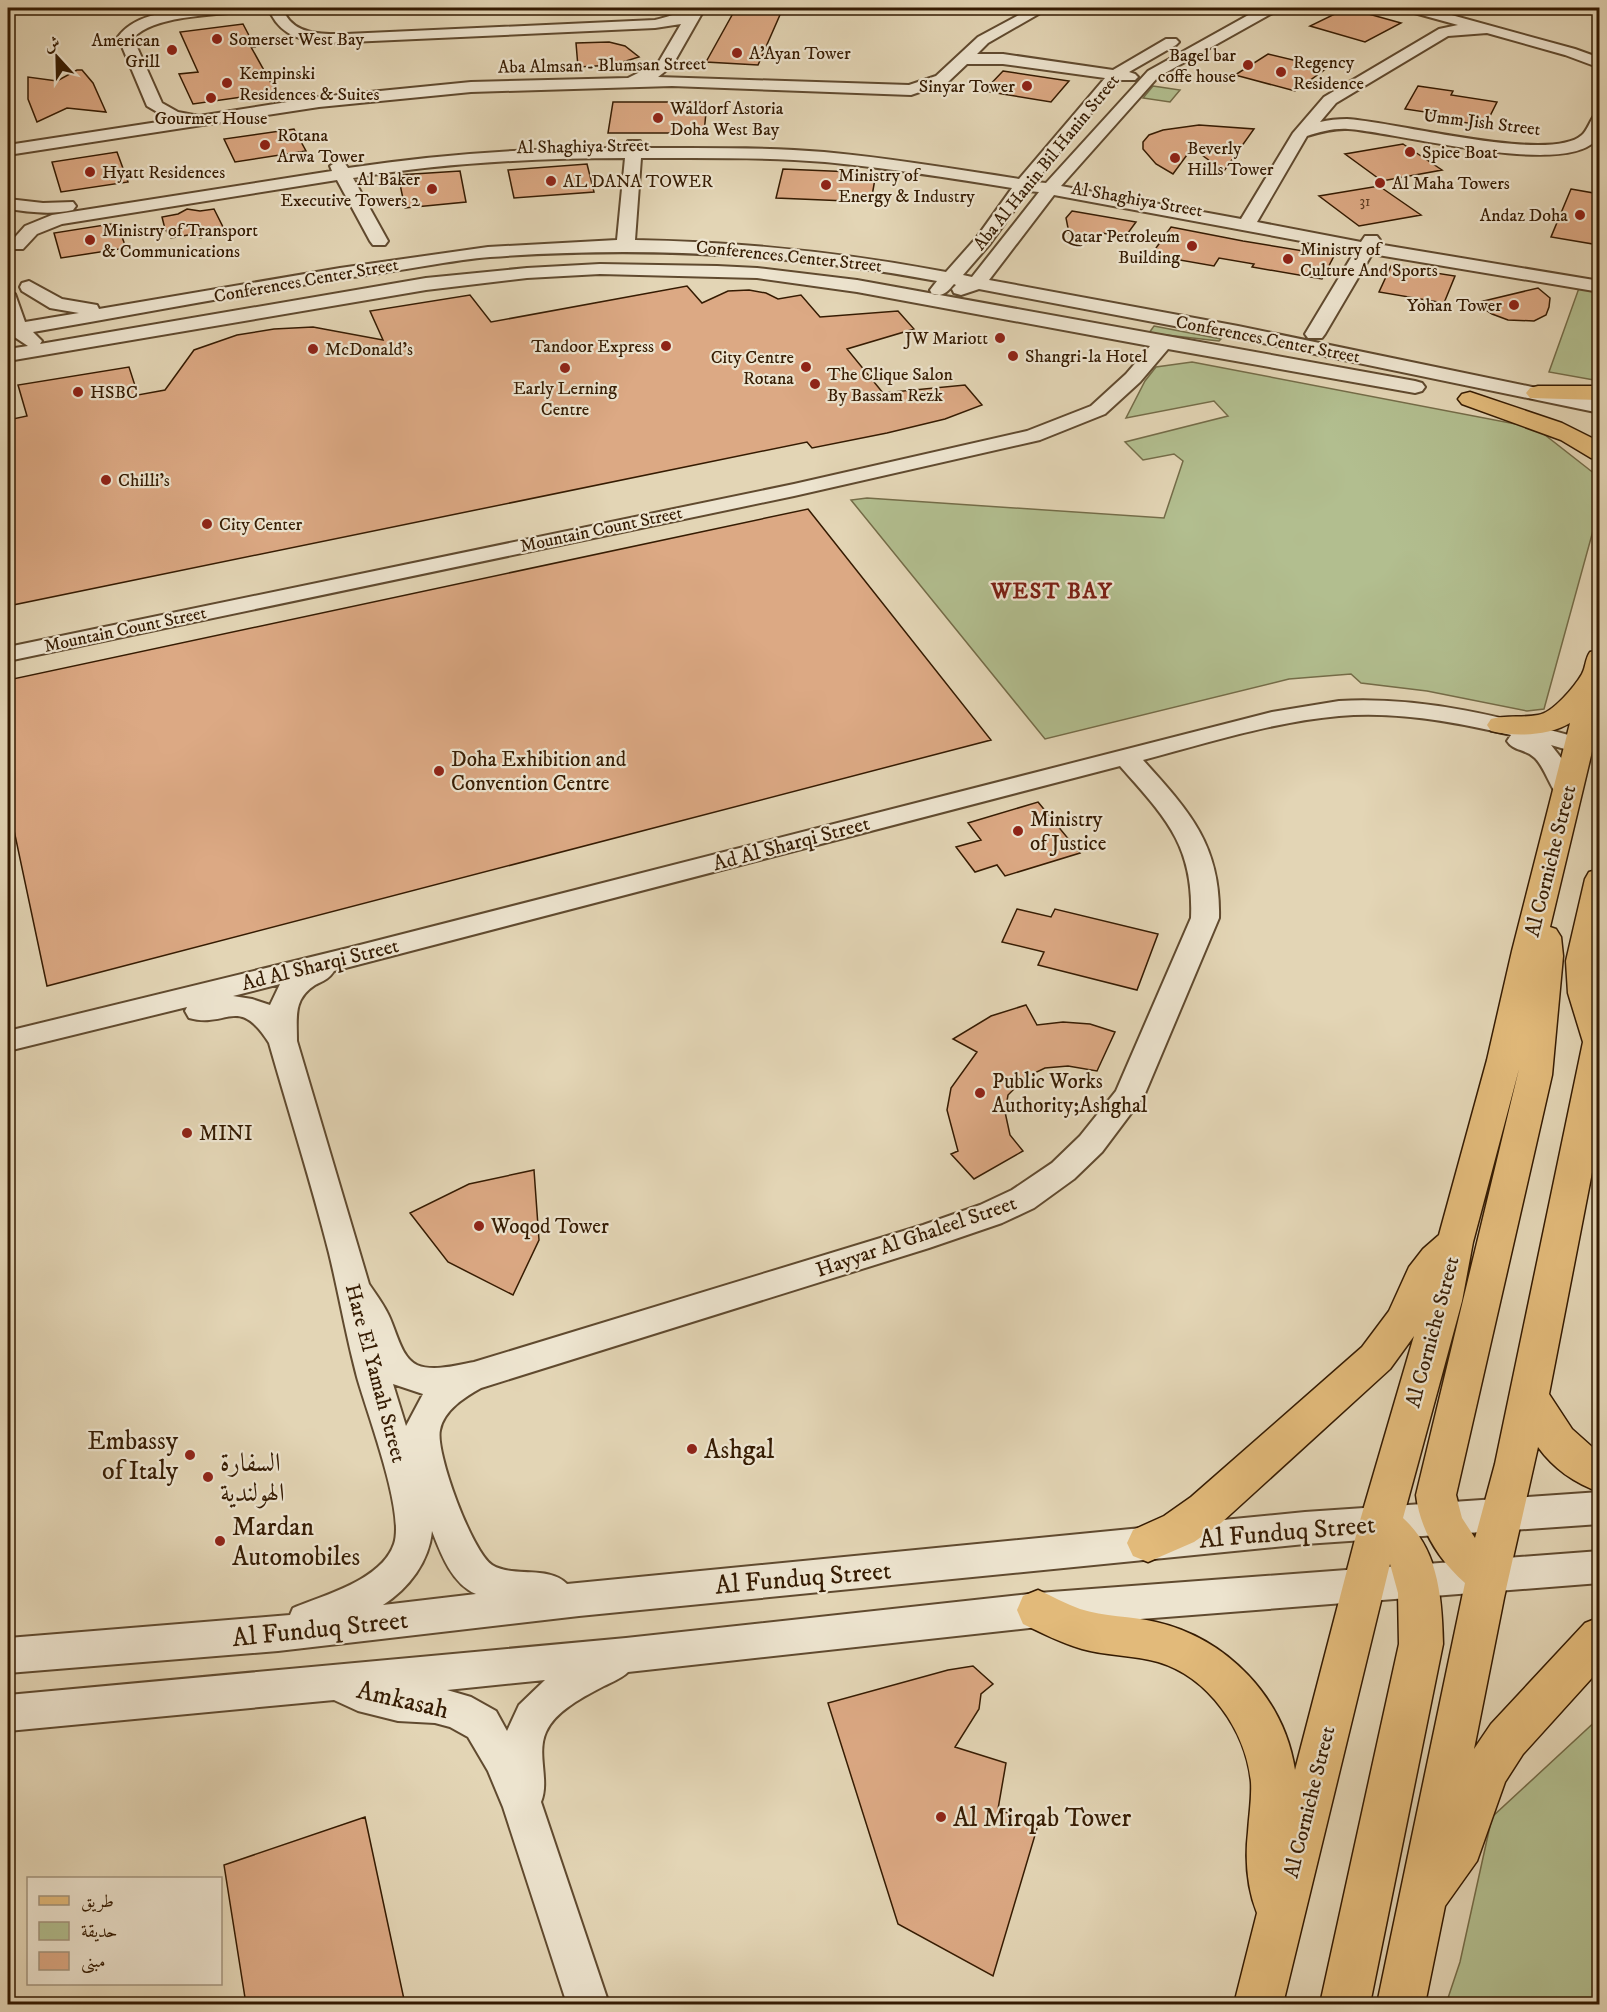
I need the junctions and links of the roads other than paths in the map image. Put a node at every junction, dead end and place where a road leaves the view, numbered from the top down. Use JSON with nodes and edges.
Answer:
{"nodes":[{"id":1,"x":236,"y":8,"type":"edge"},
{"id":2,"x":281,"y":8,"type":"edge"},
{"id":3,"x":1042,"y":8,"type":"edge"},
{"id":4,"x":1271,"y":8,"type":"edge"},
{"id":5,"x":1394,"y":8,"type":"edge"},
{"id":6,"x":1412,"y":8,"type":"edge"},
{"id":7,"x":698,"y":9,"type":"edge"},
{"id":8,"x":1487,"y":29,"type":"junction"},
{"id":9,"x":1444,"y":32,"type":"junction"},
{"id":10,"x":1186,"y":34,"type":"dead end"},
{"id":11,"x":981,"y":41,"type":"junction"},
{"id":12,"x":1144,"y":57,"type":"junction"},
{"id":13,"x":962,"y":59,"type":"junction"},
{"id":14,"x":1599,"y":64,"type":"edge"},
{"id":15,"x":1086,"y":68,"type":"junction"},
{"id":16,"x":1119,"y":73,"type":"junction"},
{"id":17,"x":1150,"y":77,"type":"junction"},
{"id":18,"x":616,"y":82,"type":"junction"},
{"id":19,"x":1103,"y":88,"type":"junction"},
{"id":20,"x":155,"y":106,"type":"junction"},
{"id":21,"x":1323,"y":109,"type":"junction"},
{"id":22,"x":234,"y":116,"type":"junction"},
{"id":23,"x":1599,"y":118,"type":"edge"},
{"id":24,"x":1347,"y":124,"type":"junction"},
{"id":25,"x":1068,"y":132,"type":"junction"},
{"id":26,"x":1301,"y":133,"type":"junction"},
{"id":27,"x":8,"y":140,"type":"edge"},
{"id":28,"x":55,"y":141,"type":"junction"},
{"id":29,"x":8,"y":148,"type":"edge"},
{"id":30,"x":634,"y":148,"type":"junction"},
{"id":31,"x":1043,"y":160,"type":"junction"},
{"id":32,"x":1073,"y":162,"type":"junction"},
{"id":33,"x":8,"y":164,"type":"edge"},
{"id":34,"x":340,"y":170,"type":"junction"},
{"id":35,"x":985,"y":175,"type":"junction"},
{"id":36,"x":1040,"y":184,"type":"junction"},
{"id":37,"x":1099,"y":195,"type":"junction"},
{"id":38,"x":1012,"y":201,"type":"junction"},
{"id":39,"x":8,"y":204,"type":"edge"},
{"id":40,"x":1038,"y":206,"type":"junction"},
{"id":41,"x":8,"y":212,"type":"edge"},
{"id":42,"x":1249,"y":223,"type":"junction"},
{"id":43,"x":1019,"y":230,"type":"junction"},
{"id":44,"x":627,"y":239,"type":"junction"},
{"id":45,"x":379,"y":241,"type":"dead end"},
{"id":46,"x":983,"y":241,"type":"junction"},
{"id":47,"x":1369,"y":244,"type":"junction"},
{"id":48,"x":16,"y":245,"type":"junction"},
{"id":49,"x":1004,"y":248,"type":"junction"},
{"id":50,"x":425,"y":260,"type":"junction"},
{"id":51,"x":871,"y":263,"type":"junction"},
{"id":52,"x":1599,"y":279,"type":"edge"},
{"id":53,"x":289,"y":282,"type":"junction"},
{"id":54,"x":976,"y":284,"type":"junction"},
{"id":55,"x":29,"y":287,"type":"junction"},
{"id":56,"x":1599,"y":287,"type":"edge"},
{"id":57,"x":941,"y":288,"type":"junction"},
{"id":58,"x":1054,"y":297,"type":"junction"},
{"id":59,"x":8,"y":298,"type":"edge"},
{"id":60,"x":20,"y":333,"type":"edge"},
{"id":61,"x":128,"y":333,"type":"junction"},
{"id":62,"x":1315,"y":334,"type":"dead end"},
{"id":63,"x":1163,"y":343,"type":"junction"},
{"id":64,"x":45,"y":348,"type":"junction"},
{"id":65,"x":1218,"y":352,"type":"junction"},
{"id":66,"x":8,"y":355,"type":"edge"},
{"id":67,"x":1146,"y":363,"type":"junction"},
{"id":68,"x":1538,"y":393,"type":"junction"},
{"id":69,"x":1599,"y":393,"type":"edge"},
{"id":70,"x":1470,"y":399,"type":"junction"},
{"id":71,"x":1599,"y":407,"type":"edge"},
{"id":72,"x":1599,"y":425,"type":"edge"},
{"id":73,"x":1599,"y":453,"type":"edge"},
{"id":74,"x":8,"y":654,"type":"edge"},
{"id":75,"x":1598,"y":665,"type":"edge"},
{"id":76,"x":1502,"y":725,"type":"junction"},
{"id":77,"x":1589,"y":748,"type":"edge"},
{"id":78,"x":1125,"y":756,"type":"junction"},
{"id":79,"x":1566,"y":789,"type":"junction"},
{"id":80,"x":1168,"y":804,"type":"junction"},
{"id":81,"x":1599,"y":879,"type":"edge"},
{"id":82,"x":1538,"y":915,"type":"junction"},
{"id":83,"x":352,"y":957,"type":"junction"},
{"id":84,"x":8,"y":1041,"type":"edge"},
{"id":85,"x":283,"y":1041,"type":"junction"},
{"id":86,"x":1599,"y":1042,"type":"edge"},
{"id":87,"x":8,"y":1058,"type":"edge"},
{"id":88,"x":1455,"y":1242,"type":"junction"},
{"id":89,"x":353,"y":1287,"type":"junction"},
{"id":90,"x":474,"y":1376,"type":"junction"},
{"id":91,"x":1529,"y":1394,"type":"junction"},
{"id":92,"x":1599,"y":1475,"type":"edge"},
{"id":93,"x":1599,"y":1508,"type":"edge"},
{"id":94,"x":1501,"y":1516,"type":"junction"},
{"id":95,"x":1441,"y":1519,"type":"junction"},
{"id":96,"x":1380,"y":1524,"type":"junction"},
{"id":97,"x":1149,"y":1543,"type":"junction"},
{"id":98,"x":1599,"y":1567,"type":"edge"},
{"id":99,"x":1489,"y":1577,"type":"junction"},
{"id":100,"x":1419,"y":1582,"type":"junction"},
{"id":101,"x":1364,"y":1585,"type":"junction"},
{"id":102,"x":579,"y":1599,"type":"junction"},
{"id":103,"x":1038,"y":1610,"type":"junction"},
{"id":104,"x":278,"y":1634,"type":"junction"},
{"id":105,"x":1599,"y":1637,"type":"edge"},
{"id":106,"x":626,"y":1655,"type":"junction"},
{"id":107,"x":8,"y":1656,"type":"edge"},
{"id":108,"x":337,"y":1682,"type":"junction"},
{"id":109,"x":8,"y":1713,"type":"edge"},
{"id":110,"x":524,"y":1806,"type":"junction"},
{"id":111,"x":1425,"y":1892,"type":"junction"},
{"id":112,"x":1279,"y":1919,"type":"junction"},
{"id":113,"x":588,"y":2004,"type":"edge"},
{"id":114,"x":1258,"y":2004,"type":"edge"},
{"id":115,"x":1345,"y":2004,"type":"edge"},
{"id":116,"x":1401,"y":2004,"type":"edge"}],
"edges":[{"from":1,"to":20,"type":"street"},
{"from":2,"to":7,"type":"street"},
{"from":3,"to":11,"type":"street","name":"Aba Almsan - Blumsan Street"},
{"from":4,"to":17,"type":"street","name":"Aba Al Hanin Bil Hanin Street"},
{"from":5,"to":9,"type":"street"},
{"from":6,"to":8,"type":"street"},
{"from":7,"to":18,"type":"street"},
{"from":8,"to":9,"type":"street"},
{"from":8,"to":14,"type":"street"},
{"from":9,"to":21,"type":"street"},
{"from":10,"to":12,"type":"street","name":"Aba Al Hanin Bil Hanin Street"},
{"from":11,"to":13,"type":"street","name":"Aba Almsan - Blumsan Street"},
{"from":11,"to":15,"type":"street"},
{"from":12,"to":15,"type":"street"},
{"from":12,"to":16,"type":"street","name":"Aba Al Hanin Bil Hanin Street"},
{"from":13,"to":15,"type":"street"},
{"from":13,"to":18,"type":"street","name":"Aba Almsan - Blumsan Street"},
{"from":15,"to":16,"type":"street"},
{"from":15,"to":19,"type":"street"},
{"from":16,"to":17,"type":"street"},
{"from":16,"to":19,"type":"street","name":"Aba Al Hanin Bil Hanin Street"},
{"from":17,"to":32,"type":"street","name":"Aba Al Hanin Bil Hanin Street"},
{"from":18,"to":22,"type":"street","name":"Aba Almsan - Blumsan Street"},
{"from":19,"to":25,"type":"street","name":"Aba Al Hanin Bil Hanin Street"},
{"from":20,"to":22,"type":"street","name":"Aba Almsan - Blumsan Street"},
{"from":20,"to":28,"type":"street","name":"Aba Almsan - Blumsan Street"},
{"from":21,"to":24,"type":"street","name":"Umm Jish Street"},
{"from":21,"to":26,"type":"street"},
{"from":22,"to":28,"type":"street","name":"Aba Almsan - Blumsan Street"},
{"from":23,"to":24,"type":"street","name":"Umm Jish Street"},
{"from":24,"to":26,"type":"street","name":"Umm Jish Street"},
{"from":25,"to":31,"type":"street","name":"Aba Al Hanin Bil Hanin Street"},
{"from":25,"to":36,"type":"street"},
{"from":26,"to":42,"type":"street"},
{"from":27,"to":28,"type":"street"},
{"from":28,"to":29,"type":"street","name":"Aba Almsan - Blumsan Street"},
{"from":28,"to":33,"type":"street"},
{"from":30,"to":34,"type":"street","name":"Al Shaghiya Street"},
{"from":30,"to":35,"type":"street","name":"Al Shaghiya Street"},
{"from":30,"to":44,"type":"street"},
{"from":31,"to":35,"type":"street"},
{"from":31,"to":36,"type":"street","name":"Aba Al Hanin Bil Hanin Street"},
{"from":32,"to":36,"type":"street","name":"Aba Al Hanin Bil Hanin Street"},
{"from":32,"to":37,"type":"street"},
{"from":34,"to":39,"type":"street","name":"Al Shaghiya Street"},
{"from":34,"to":45,"type":"street"},
{"from":34,"to":48,"type":"street","name":"Al Shaghiya Street"},
{"from":35,"to":36,"type":"street","name":"Al Shaghiya Street"},
{"from":35,"to":38,"type":"street"},
{"from":36,"to":37,"type":"street","name":"Al Shaghiya Street"},
{"from":36,"to":38,"type":"street","name":"Aba Al Hanin Bil Hanin Street"},
{"from":36,"to":40,"type":"street","name":"Aba Al Hanin Bil Hanin Street"},
{"from":36,"to":43,"type":"street"},
{"from":37,"to":40,"type":"street"},
{"from":37,"to":42,"type":"street","name":"Al Shaghiya Street"},
{"from":38,"to":46,"type":"street","name":"Aba Al Hanin Bil Hanin Street"},
{"from":40,"to":43,"type":"street","name":"Aba Al Hanin Bil Hanin Street"},
{"from":41,"to":48,"type":"street"},
{"from":42,"to":47,"type":"street","name":"Al Shaghiya Street"},
{"from":43,"to":49,"type":"street","name":"Aba Al Hanin Bil Hanin Street"},
{"from":44,"to":50,"type":"street","name":"Conferences Center Street"},
{"from":44,"to":51,"type":"street","name":"Conferences Center Street"},
{"from":46,"to":51,"type":"street"},
{"from":46,"to":57,"type":"street","name":"Aba Al Hanin Bil Hanin Street"},
{"from":47,"to":52,"type":"street","name":"Al Shaghiya Street"},
{"from":47,"to":56,"type":"street","name":"Al Shaghiya Street"},
{"from":47,"to":62,"type":"street"},
{"from":48,"to":55,"type":"street"},
{"from":49,"to":54,"type":"street","name":"Aba Al Hanin Bil Hanin Street"},
{"from":49,"to":58,"type":"street"},
{"from":50,"to":53,"type":"street","name":"Conferences Center Street"},
{"from":50,"to":61,"type":"street"},
{"from":51,"to":57,"type":"street","name":"Conferences Center Street"},
{"from":53,"to":55,"type":"street"},
{"from":53,"to":60,"type":"street","name":"Conferences Center Street"},
{"from":54,"to":57,"type":"street","name":"Conferences Center Street"},
{"from":54,"to":58,"type":"street","name":"Conferences Center Street"},
{"from":55,"to":60,"type":"street"},
{"from":57,"to":61,"type":"street","name":"Conferences Center Street"},
{"from":57,"to":63,"type":"street","name":"Conferences Center Street"},
{"from":58,"to":68,"type":"street","name":"Conferences Center Street"},
{"from":59,"to":60,"type":"street"},
{"from":60,"to":64,"type":"street"},
{"from":61,"to":64,"type":"street","name":"Conferences Center Street"},
{"from":63,"to":65,"type":"street","name":"Conferences Center Street"},
{"from":63,"to":67,"type":"street","name":"Mountain Count Street"},
{"from":64,"to":66,"type":"street","name":"Conferences Center Street"},
{"from":65,"to":67,"type":"street"},
{"from":65,"to":70,"type":"street","name":"Conferences Center Street"},
{"from":67,"to":74,"type":"street","name":"Mountain Count Street"},
{"from":68,"to":69,"type":"main road"},
{"from":68,"to":71,"type":"street","name":"Conferences Center Street"},
{"from":70,"to":72,"type":"street","name":"Conferences Center Street"},
{"from":70,"to":73,"type":"main road"},
{"from":75,"to":76,"type":"main road"},
{"from":75,"to":77,"type":"main road","name":"Al Corniche Street"},
{"from":76,"to":77,"type":"street","name":"Ad Al Sharqi Street"},
{"from":76,"to":78,"type":"street","name":"Ad Al Sharqi Street"},
{"from":77,"to":79,"type":"main road","name":"Al Corniche Street"},
{"from":78,"to":80,"type":"street","name":"Hayyar Al Ghaleel Street"},
{"from":78,"to":83,"type":"street","name":"Ad Al Sharqi Street"},
{"from":79,"to":80,"type":"street"},
{"from":79,"to":82,"type":"main road","name":"Al Corniche Street"},
{"from":80,"to":90,"type":"street","name":"Hayyar Al Ghaleel Street"},
{"from":81,"to":86,"type":"main road"},
{"from":82,"to":88,"type":"main road","name":"Al Corniche Street"},
{"from":82,"to":95,"type":"main road"},
{"from":83,"to":84,"type":"street","name":"Ad Al Sharqi Street"},
{"from":83,"to":85,"type":"street","name":"Hare El Yamah Street"},
{"from":85,"to":87,"type":"street","name":"Hare El Yamah Street"},
{"from":85,"to":89,"type":"street","name":"Hare El Yamah Street"},
{"from":86,"to":91,"type":"main road"},
{"from":88,"to":96,"type":"main road","name":"Al Corniche Street"},
{"from":88,"to":97,"type":"main road"},
{"from":89,"to":90,"type":"street","name":"Hayyar Al Ghaleel Street"},
{"from":89,"to":104,"type":"street","name":"Hare El Yamah Street"},
{"from":90,"to":102,"type":"street","name":"Hayyar Al Ghaleel Street"},
{"from":91,"to":92,"type":"main road"},
{"from":91,"to":94,"type":"main road"},
{"from":93,"to":94,"type":"street","name":"Al Funduq Street"},
{"from":94,"to":95,"type":"street","name":"Al Funduq Street"},
{"from":94,"to":99,"type":"main road"},
{"from":95,"to":96,"type":"street","name":"Al Funduq Street"},
{"from":95,"to":99,"type":"main road"},
{"from":96,"to":97,"type":"street","name":"Al Funduq Street"},
{"from":96,"to":100,"type":"main road"},
{"from":96,"to":101,"type":"main road","name":"Al Corniche Street"},
{"from":97,"to":102,"type":"street","name":"Al Funduq Street"},
{"from":98,"to":99,"type":"street"},
{"from":99,"to":100,"type":"street"},
{"from":99,"to":111,"type":"main road"},
{"from":100,"to":101,"type":"street"},
{"from":100,"to":115,"type":"main road"},
{"from":101,"to":103,"type":"street"},
{"from":101,"to":112,"type":"main road","name":"Al Corniche Street"},
{"from":102,"to":104,"type":"street","name":"Al Funduq Street"},
{"from":103,"to":106,"type":"street"},
{"from":103,"to":112,"type":"main road"},
{"from":104,"to":107,"type":"street","name":"Al Funduq Street"},
{"from":105,"to":111,"type":"main road"},
{"from":106,"to":108,"type":"street"},
{"from":106,"to":110,"type":"street","name":"Amkasah"},
{"from":108,"to":109,"type":"street"},
{"from":108,"to":110,"type":"street","name":"Amkasah"},
{"from":110,"to":113,"type":"street","name":"Amkasah"},
{"from":111,"to":116,"type":"main road"},
{"from":112,"to":114,"type":"main road","name":"Al Corniche Street"}]}
